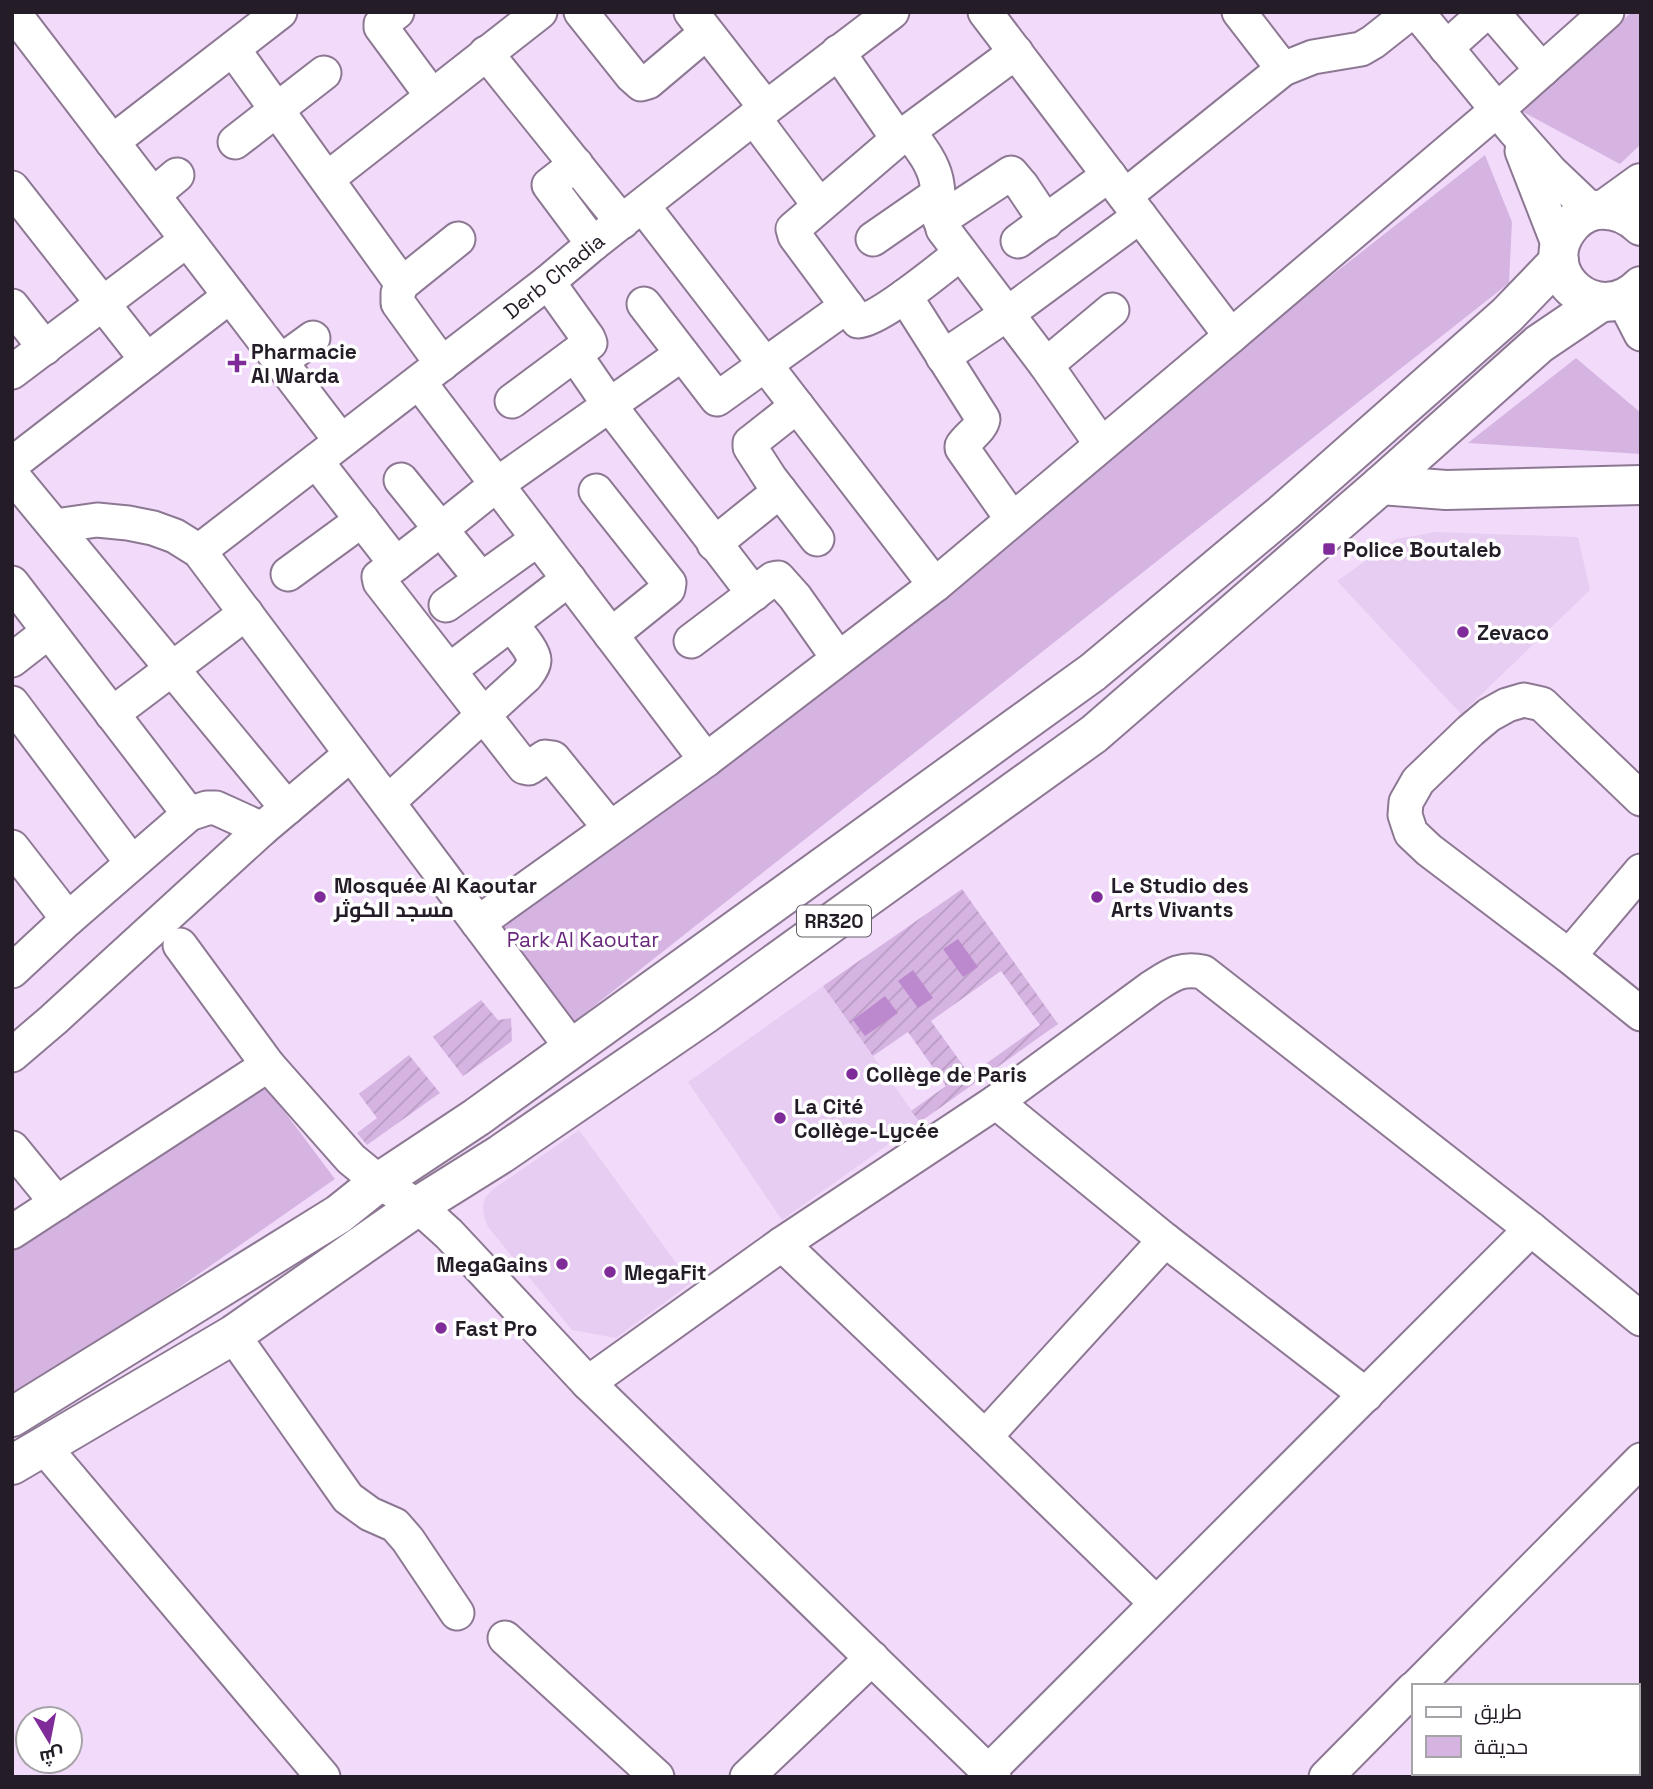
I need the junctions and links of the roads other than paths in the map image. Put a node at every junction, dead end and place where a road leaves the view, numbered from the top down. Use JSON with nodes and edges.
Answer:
{"nodes":[{"id":1,"x":280,"y":12,"type":"edge"},
{"id":2,"x":397,"y":12,"type":"edge"},
{"id":3,"x":540,"y":12,"type":"edge"},
{"id":4,"x":581,"y":12,"type":"edge"},
{"id":5,"x":892,"y":12,"type":"edge"},
{"id":6,"x":985,"y":12,"type":"edge"},
{"id":7,"x":1239,"y":12,"type":"edge"},
{"id":8,"x":1411,"y":12,"type":"edge"},
{"id":9,"x":1417,"y":12,"type":"edge"},
{"id":10,"x":1486,"y":12,"type":"edge"},
{"id":11,"x":1492,"y":12,"type":"edge"},
{"id":12,"x":1607,"y":12,"type":"edge"},
{"id":13,"x":698,"y":23,"type":"edge"},
{"id":14,"x":16,"y":24,"type":"edge"},
{"id":15,"x":1446,"y":48,"type":"junction"},
{"id":16,"x":233,"y":49,"type":"junction"},
{"id":17,"x":838,"y":52,"type":"junction"},
{"id":18,"x":1016,"y":52,"type":"junction"},
{"id":19,"x":486,"y":53,"type":"junction"},
{"id":20,"x":1283,"y":69,"type":"junction"},
{"id":21,"x":1542,"y":70,"type":"junction"},
{"id":22,"x":324,"y":74,"type":"dead end"},
{"id":23,"x":432,"y":96,"type":"junction"},
{"id":24,"x":277,"y":110,"type":"junction"},
{"id":25,"x":760,"y":113,"type":"junction"},
{"id":26,"x":1505,"y":120,"type":"junction"},
{"id":27,"x":903,"y":135,"type":"junction"},
{"id":28,"x":112,"y":142,"type":"junction"},
{"id":29,"x":234,"y":142,"type":"dead end"},
{"id":30,"x":576,"y":164,"type":"junction"},
{"id":31,"x":327,"y":179,"type":"junction"},
{"id":32,"x":1641,"y":183,"type":"edge"},
{"id":33,"x":12,"y":188,"type":"edge"},
{"id":34,"x":1125,"y":196,"type":"junction"},
{"id":35,"x":819,"y":205,"type":"junction"},
{"id":36,"x":939,"y":207,"type":"junction"},
{"id":37,"x":1599,"y":210,"type":"junction"},
{"id":38,"x":632,"y":214,"type":"junction"},
{"id":39,"x":1046,"y":222,"type":"junction"},
{"id":40,"x":1641,"y":226,"type":"edge"},
{"id":41,"x":458,"y":239,"type":"dead end"},
{"id":42,"x":873,"y":239,"type":"dead end"},
{"id":43,"x":187,"y":240,"type":"junction"},
{"id":44,"x":1018,"y":241,"type":"dead end"},
{"id":45,"x":593,"y":244,"type":"junction"},
{"id":46,"x":961,"y":253,"type":"junction"},
{"id":47,"x":1559,"y":254,"type":"junction"},
{"id":48,"x":548,"y":282,"type":"junction"},
{"id":49,"x":402,"y":284,"type":"junction"},
{"id":50,"x":230,"y":296,"type":"junction"},
{"id":51,"x":905,"y":296,"type":"junction"},
{"id":52,"x":1622,"y":296,"type":"edge"},
{"id":53,"x":103,"y":304,"type":"junction"},
{"id":54,"x":643,"y":304,"type":"dead end"},
{"id":55,"x":12,"y":306,"type":"edge"},
{"id":56,"x":846,"y":306,"type":"junction"},
{"id":57,"x":1112,"y":310,"type":"dead end"},
{"id":58,"x":1007,"y":314,"type":"junction"},
{"id":59,"x":1641,"y":334,"type":"edge"},
{"id":60,"x":1231,"y":336,"type":"junction"},
{"id":61,"x":313,"y":338,"type":"dead end"},
{"id":62,"x":45,"y":348,"type":"junction"},
{"id":63,"x":682,"y":354,"type":"junction"},
{"id":64,"x":575,"y":355,"type":"junction"},
{"id":65,"x":943,"y":357,"type":"junction"},
{"id":66,"x":147,"y":360,"type":"junction"},
{"id":67,"x":280,"y":362,"type":"junction"},
{"id":68,"x":765,"y":365,"type":"junction"},
{"id":69,"x":1046,"y":365,"type":"junction"},
{"id":70,"x":12,"y":372,"type":"edge"},
{"id":71,"x":430,"y":373,"type":"junction"},
{"id":72,"x":512,"y":401,"type":"dead end"},
{"id":73,"x":610,"y":406,"type":"junction"},
{"id":74,"x":797,"y":406,"type":"junction"},
{"id":75,"x":1101,"y":444,"type":"junction"},
{"id":76,"x":329,"y":451,"type":"junction"},
{"id":77,"x":12,"y":464,"type":"edge"},
{"id":78,"x":12,"y":475,"type":"edge"},
{"id":79,"x":401,"y":480,"type":"dead end"},
{"id":80,"x":496,"y":485,"type":"junction"},
{"id":81,"x":1381,"y":485,"type":"junction"},
{"id":82,"x":1641,"y":485,"type":"edge"},
{"id":83,"x":596,"y":491,"type":"dead end"},
{"id":84,"x":780,"y":491,"type":"junction"},
{"id":85,"x":1012,"y":519,"type":"junction"},
{"id":86,"x":362,"y":520,"type":"junction"},
{"id":87,"x":55,"y":526,"type":"junction"},
{"id":88,"x":440,"y":530,"type":"junction"},
{"id":89,"x":538,"y":538,"type":"junction"},
{"id":90,"x":817,"y":539,"type":"dead end"},
{"id":91,"x":714,"y":544,"type":"junction"},
{"id":92,"x":200,"y":551,"type":"junction"},
{"id":93,"x":396,"y":564,"type":"junction"},
{"id":94,"x":288,"y":574,"type":"dead end"},
{"id":95,"x":481,"y":579,"type":"junction"},
{"id":96,"x":569,"y":579,"type":"junction"},
{"id":97,"x":12,"y":583,"type":"edge"},
{"id":98,"x":934,"y":585,"type":"junction"},
{"id":99,"x":754,"y":594,"type":"junction"},
{"id":100,"x":446,"y":604,"type":"dead end"},
{"id":101,"x":246,"y":613,"type":"junction"},
{"id":102,"x":511,"y":624,"type":"junction"},
{"id":103,"x":48,"y":632,"type":"junction"},
{"id":104,"x":611,"y":635,"type":"junction"},
{"id":105,"x":691,"y":641,"type":"dead end"},
{"id":106,"x":838,"y":658,"type":"junction"},
{"id":107,"x":12,"y":660,"type":"edge"},
{"id":108,"x":171,"y":668,"type":"junction"},
{"id":109,"x":450,"y":670,"type":"junction"},
{"id":110,"x":12,"y":703,"type":"edge"},
{"id":111,"x":112,"y":714,"type":"junction"},
{"id":112,"x":484,"y":715,"type":"junction"},
{"id":113,"x":351,"y":754,"type":"junction"},
{"id":114,"x":705,"y":760,"type":"junction"},
{"id":115,"x":1641,"y":799,"type":"edge"},
{"id":116,"x":388,"y":802,"type":"junction"},
{"id":117,"x":189,"y":814,"type":"junction"},
{"id":118,"x":274,"y":819,"type":"junction"},
{"id":119,"x":610,"y":828,"type":"junction"},
{"id":120,"x":12,"y":847,"type":"edge"},
{"id":121,"x":132,"y":863,"type":"junction"},
{"id":122,"x":1641,"y":871,"type":"edge"},
{"id":123,"x":68,"y":919,"type":"junction"},
{"id":124,"x":478,"y":923,"type":"junction"},
{"id":125,"x":180,"y":945,"type":"dead end"},
{"id":126,"x":1569,"y":956,"type":"junction"},
{"id":127,"x":15,"y":962,"type":"edge"},
{"id":128,"x":1641,"y":1014,"type":"edge"},
{"id":129,"x":572,"y":1048,"type":"junction"},
{"id":130,"x":12,"y":1055,"type":"edge"},
{"id":131,"x":268,"y":1065,"type":"junction"},
{"id":132,"x":996,"y":1102,"type":"junction"},
{"id":133,"x":12,"y":1147,"type":"edge"},
{"id":134,"x":379,"y":1182,"type":"junction"},
{"id":135,"x":57,"y":1203,"type":"junction"},
{"id":136,"x":418,"y":1206,"type":"junction"},
{"id":137,"x":1531,"y":1229,"type":"junction"},
{"id":138,"x":12,"y":1231,"type":"edge"},
{"id":139,"x":1166,"y":1240,"type":"junction"},
{"id":140,"x":782,"y":1244,"type":"junction"},
{"id":141,"x":1641,"y":1319,"type":"edge"},
{"id":142,"x":233,"y":1335,"type":"junction"},
{"id":143,"x":588,"y":1383,"type":"junction"},
{"id":144,"x":1366,"y":1395,"type":"junction"},
{"id":145,"x":12,"y":1417,"type":"edge"},
{"id":146,"x":985,"y":1437,"type":"junction"},
{"id":147,"x":28,"y":1456,"type":"edge"},
{"id":148,"x":1641,"y":1460,"type":"edge"},
{"id":149,"x":1156,"y":1603,"type":"junction"},
{"id":150,"x":457,"y":1613,"type":"dead end"},
{"id":151,"x":505,"y":1638,"type":"dead end"},
{"id":152,"x":872,"y":1658,"type":"junction"},
{"id":153,"x":1418,"y":1684,"type":"edge"},
{"id":154,"x":1412,"y":1690,"type":"edge"},
{"id":155,"x":991,"y":1774,"type":"edge"},
{"id":156,"x":323,"y":1777,"type":"edge"},
{"id":157,"x":657,"y":1777,"type":"edge"},
{"id":158,"x":747,"y":1777,"type":"edge"},
{"id":159,"x":1326,"y":1777,"type":"edge"}],
"edges":[{"from":1,"to":16,"type":"street"},
{"from":2,"to":23,"type":"street"},
{"from":3,"to":19,"type":"street"},
{"from":4,"to":13,"type":"street"},
{"from":5,"to":17,"type":"street","name":"Derb Chadia"},
{"from":6,"to":18,"type":"street"},
{"from":7,"to":20,"type":"street"},
{"from":8,"to":20,"type":"street"},
{"from":9,"to":15,"type":"street"},
{"from":10,"to":15,"type":"street"},
{"from":11,"to":21,"type":"street"},
{"from":12,"to":21,"type":"street"},
{"from":13,"to":25,"type":"street"},
{"from":14,"to":28,"type":"street"},
{"from":15,"to":26,"type":"street"},
{"from":16,"to":24,"type":"street"},
{"from":16,"to":28,"type":"street"},
{"from":17,"to":25,"type":"street","name":"Derb Chadia"},
{"from":17,"to":27,"type":"street"},
{"from":18,"to":27,"type":"street"},
{"from":18,"to":34,"type":"street"},
{"from":19,"to":23,"type":"street"},
{"from":19,"to":30,"type":"street"},
{"from":20,"to":34,"type":"street"},
{"from":21,"to":26,"type":"street"},
{"from":22,"to":24,"type":"street"},
{"from":23,"to":31,"type":"street"},
{"from":24,"to":29,"type":"street"},
{"from":24,"to":31,"type":"street"},
{"from":25,"to":35,"type":"street"},
{"from":25,"to":38,"type":"street","name":"Derb Chadia"},
{"from":26,"to":37,"type":"street"},
{"from":26,"to":47,"type":"street"},
{"from":26,"to":60,"type":"street"},
{"from":27,"to":35,"type":"street"},
{"from":27,"to":36,"type":"street"},
{"from":28,"to":43,"type":"street"},
{"from":30,"to":38,"type":"street"},
{"from":30,"to":45,"type":"street"},
{"from":31,"to":49,"type":"street"},
{"from":32,"to":37,"type":"main road","number":"RR320"},
{"from":33,"to":53,"type":"street"},
{"from":34,"to":39,"type":"street"},
{"from":34,"to":58,"type":"street"},
{"from":34,"to":60,"type":"street"},
{"from":35,"to":56,"type":"street"},
{"from":36,"to":39,"type":"street"},
{"from":36,"to":42,"type":"street"},
{"from":36,"to":46,"type":"street"},
{"from":37,"to":40,"type":"main road"},
{"from":37,"to":47,"type":"main road","number":"RR320"},
{"from":38,"to":45,"type":"street","name":"Derb Chadia"},
{"from":38,"to":68,"type":"street"},
{"from":39,"to":44,"type":"street"},
{"from":41,"to":49,"type":"street"},
{"from":43,"to":50,"type":"street"},
{"from":43,"to":53,"type":"street"},
{"from":45,"to":48,"type":"street","name":"Derb Chadia"},
{"from":46,"to":51,"type":"street"},
{"from":46,"to":58,"type":"street"},
{"from":47,"to":52,"type":"main road"},
{"from":47,"to":129,"type":"main road","number":"RR320"},
{"from":48,"to":64,"type":"street"},
{"from":48,"to":71,"type":"street","name":"Derb Chadia"},
{"from":49,"to":71,"type":"street"},
{"from":50,"to":66,"type":"street"},
{"from":50,"to":67,"type":"street"},
{"from":51,"to":56,"type":"street"},
{"from":51,"to":65,"type":"street"},
{"from":52,"to":59,"type":"street"},
{"from":52,"to":81,"type":"main road","number":"RR320"},
{"from":53,"to":62,"type":"street"},
{"from":53,"to":66,"type":"street"},
{"from":54,"to":63,"type":"street"},
{"from":55,"to":62,"type":"street"},
{"from":56,"to":68,"type":"street"},
{"from":57,"to":69,"type":"street"},
{"from":58,"to":65,"type":"street"},
{"from":58,"to":69,"type":"street"},
{"from":60,"to":75,"type":"street"},
{"from":61,"to":67,"type":"street"},
{"from":62,"to":70,"type":"street"},
{"from":63,"to":68,"type":"street"},
{"from":63,"to":73,"type":"street"},
{"from":64,"to":72,"type":"street"},
{"from":64,"to":73,"type":"street"},
{"from":65,"to":85,"type":"street"},
{"from":66,"to":77,"type":"street"},
{"from":67,"to":76,"type":"street"},
{"from":68,"to":74,"type":"street"},
{"from":69,"to":75,"type":"street"},
{"from":71,"to":76,"type":"street","name":"Derb Chadia"},
{"from":71,"to":80,"type":"street"},
{"from":73,"to":80,"type":"street"},
{"from":73,"to":91,"type":"street"},
{"from":74,"to":84,"type":"street"},
{"from":74,"to":98,"type":"street"},
{"from":75,"to":85,"type":"street"},
{"from":76,"to":86,"type":"street"},
{"from":76,"to":92,"type":"street","name":"Derb Chadia"},
{"from":78,"to":87,"type":"street"},
{"from":79,"to":88,"type":"street"},
{"from":80,"to":88,"type":"street"},
{"from":80,"to":89,"type":"street"},
{"from":81,"to":82,"type":"main road"},
{"from":81,"to":136,"type":"main road","number":"RR320"},
{"from":83,"to":104,"type":"street"},
{"from":84,"to":90,"type":"street"},
{"from":84,"to":91,"type":"street"},
{"from":85,"to":98,"type":"street"},
{"from":86,"to":93,"type":"street"},
{"from":86,"to":94,"type":"street"},
{"from":87,"to":92,"type":"street"},
{"from":87,"to":108,"type":"street"},
{"from":88,"to":93,"type":"street"},
{"from":88,"to":95,"type":"street"},
{"from":89,"to":95,"type":"street"},
{"from":89,"to":96,"type":"street"},
{"from":91,"to":99,"type":"street"},
{"from":92,"to":101,"type":"street"},
{"from":93,"to":109,"type":"street"},
{"from":95,"to":100,"type":"street"},
{"from":96,"to":102,"type":"street"},
{"from":96,"to":104,"type":"street"},
{"from":97,"to":103,"type":"street"},
{"from":98,"to":106,"type":"street"},
{"from":99,"to":105,"type":"street"},
{"from":99,"to":106,"type":"street"},
{"from":101,"to":108,"type":"street"},
{"from":101,"to":113,"type":"street"},
{"from":102,"to":109,"type":"street"},
{"from":102,"to":112,"type":"street"},
{"from":103,"to":107,"type":"street"},
{"from":103,"to":111,"type":"street"},
{"from":104,"to":114,"type":"street"},
{"from":106,"to":114,"type":"street"},
{"from":108,"to":111,"type":"street"},
{"from":108,"to":118,"type":"street"},
{"from":109,"to":112,"type":"street"},
{"from":110,"to":121,"type":"street"},
{"from":111,"to":117,"type":"street"},
{"from":112,"to":116,"type":"street"},
{"from":112,"to":119,"type":"street"},
{"from":113,"to":116,"type":"street"},
{"from":113,"to":118,"type":"street"},
{"from":114,"to":119,"type":"street"},
{"from":115,"to":126,"type":"street"},
{"from":116,"to":124,"type":"street"},
{"from":117,"to":118,"type":"street"},
{"from":117,"to":121,"type":"street"},
{"from":118,"to":130,"type":"street"},
{"from":119,"to":124,"type":"street"},
{"from":120,"to":123,"type":"street"},
{"from":121,"to":123,"type":"street"},
{"from":122,"to":126,"type":"street"},
{"from":123,"to":127,"type":"street"},
{"from":124,"to":129,"type":"street"},
{"from":125,"to":131,"type":"street"},
{"from":126,"to":128,"type":"street"},
{"from":129,"to":134,"type":"main road","number":"RR320"},
{"from":131,"to":134,"type":"street"},
{"from":131,"to":135,"type":"street"},
{"from":132,"to":137,"type":"street"},
{"from":132,"to":139,"type":"street"},
{"from":132,"to":140,"type":"street"},
{"from":133,"to":135,"type":"street"},
{"from":134,"to":136,"type":"street"},
{"from":134,"to":145,"type":"main road","number":"RR320"},
{"from":135,"to":138,"type":"street"},
{"from":136,"to":142,"type":"main road","number":"RR320"},
{"from":136,"to":143,"type":"street"},
{"from":137,"to":141,"type":"street"},
{"from":137,"to":144,"type":"street"},
{"from":139,"to":144,"type":"street"},
{"from":139,"to":146,"type":"street"},
{"from":140,"to":143,"type":"street"},
{"from":140,"to":146,"type":"street"},
{"from":142,"to":147,"type":"main road","number":"RR320"},
{"from":142,"to":150,"type":"street"},
{"from":143,"to":152,"type":"street"},
{"from":144,"to":149,"type":"street"},
{"from":146,"to":149,"type":"street"},
{"from":147,"to":156,"type":"street"},
{"from":148,"to":153,"type":"street"},
{"from":149,"to":155,"type":"street"},
{"from":151,"to":157,"type":"street"},
{"from":152,"to":155,"type":"street"},
{"from":152,"to":158,"type":"street"},
{"from":154,"to":159,"type":"street"}]}
